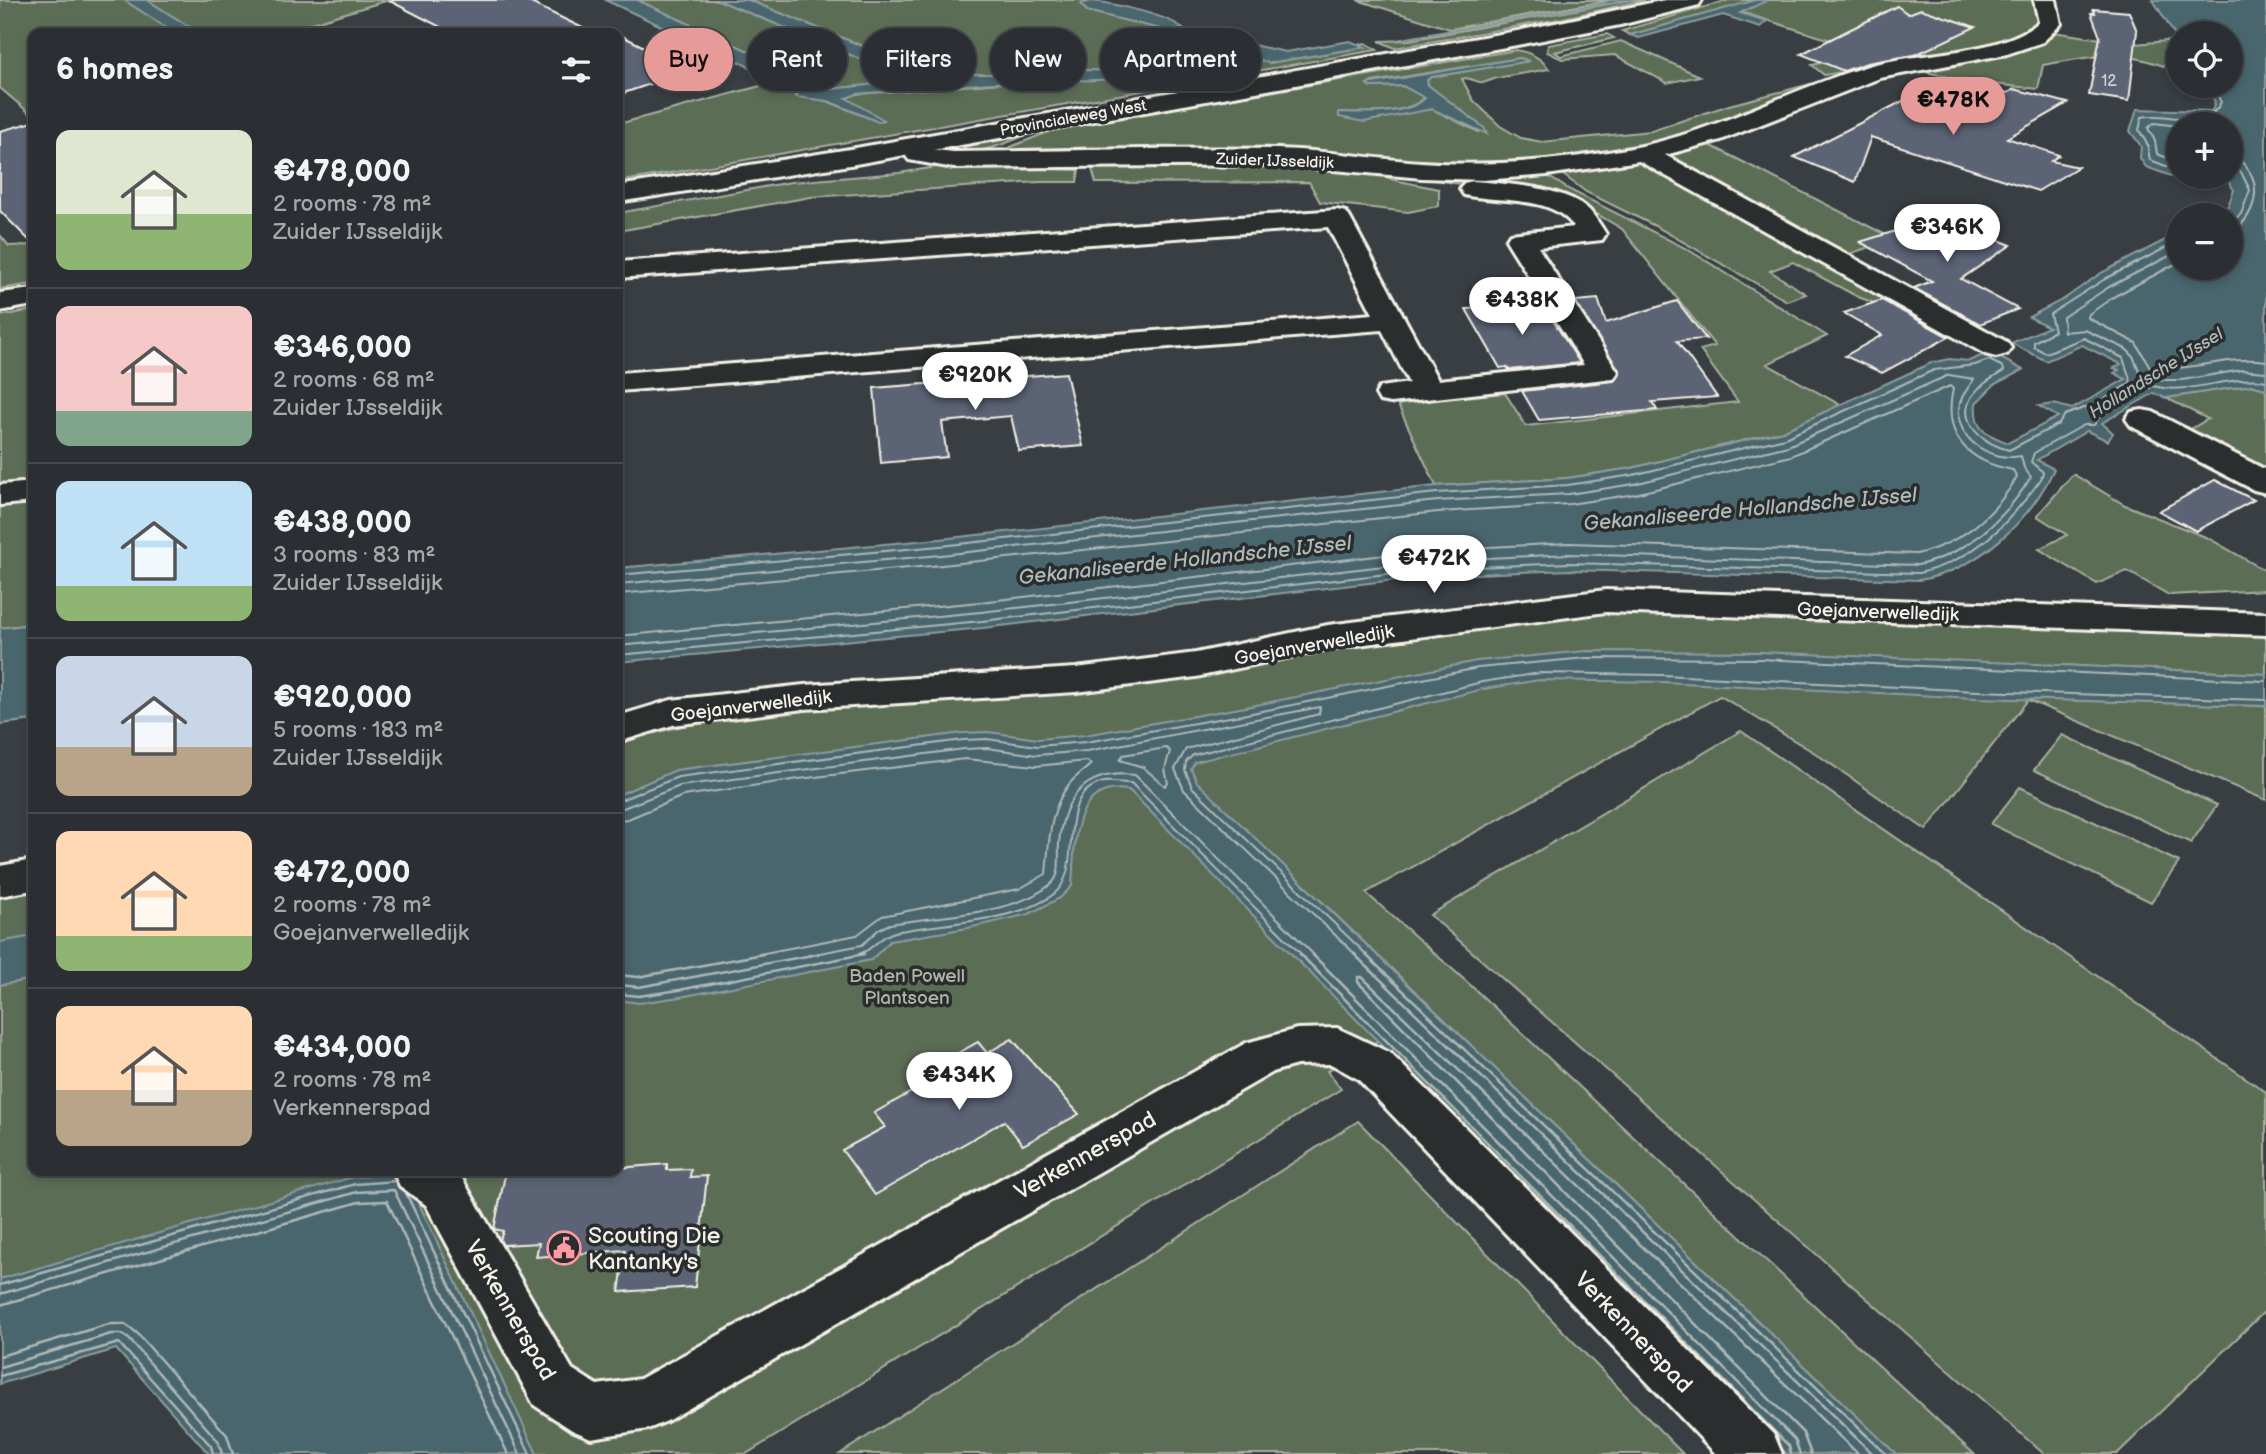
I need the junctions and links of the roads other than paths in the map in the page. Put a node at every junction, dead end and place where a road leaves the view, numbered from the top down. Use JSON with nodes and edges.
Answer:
{"nodes":[{"id":1,"x":1692,"y":0,"type":"edge"},
{"id":2,"x":2045,"y":0,"type":"edge"},
{"id":3,"x":911,"y":146,"type":"junction"},
{"id":4,"x":1643,"y":153,"type":"junction"},
{"id":5,"x":1390,"y":166,"type":"junction"},
{"id":6,"x":623,"y":193,"type":"edge"},
{"id":7,"x":623,"y":270,"type":"edge"},
{"id":8,"x":28,"y":298,"type":"edge"},
{"id":9,"x":0,"y":302,"type":"edge"},
{"id":10,"x":1390,"y":321,"type":"junction"},
{"id":11,"x":1996,"y":348,"type":"dead end"},
{"id":12,"x":623,"y":382,"type":"edge"},
{"id":13,"x":1428,"y":390,"type":"junction"},
{"id":14,"x":1391,"y":394,"type":"dead end"},
{"id":15,"x":2142,"y":419,"type":"dead end"},
{"id":16,"x":2266,"y":483,"type":"edge"},
{"id":17,"x":28,"y":492,"type":"edge"},
{"id":18,"x":0,"y":495,"type":"edge"},
{"id":19,"x":2266,"y":624,"type":"edge"},
{"id":20,"x":623,"y":727,"type":"edge"},
{"id":21,"x":28,"y":876,"type":"edge"},
{"id":22,"x":0,"y":881,"type":"edge"},
{"id":23,"x":424,"y":1176,"type":"edge"},
{"id":24,"x":1754,"y":1454,"type":"edge"}],
"edges":[{"from":1,"to":3,"type":"street","name":"Provincialeweg West"},
{"from":2,"to":4,"type":"street","name":"Zuider IJsseldijk"},
{"from":3,"to":5,"type":"street","name":"Zuider IJsseldijk"},
{"from":3,"to":6,"type":"street","name":"Provincialeweg West"},
{"from":4,"to":5,"type":"street","name":"Zuider IJsseldijk"},
{"from":4,"to":11,"type":"street"},
{"from":5,"to":13,"type":"street"},
{"from":7,"to":10,"type":"street"},
{"from":8,"to":9,"type":"street"},
{"from":10,"to":12,"type":"street"},
{"from":10,"to":13,"type":"street"},
{"from":13,"to":14,"type":"street"},
{"from":15,"to":16,"type":"street"},
{"from":17,"to":18,"type":"street"},
{"from":19,"to":20,"type":"street","name":"Goejanverwelledijk"},
{"from":21,"to":22,"type":"street"},
{"from":23,"to":24,"type":"street","name":"Verkennerspad"}]}
